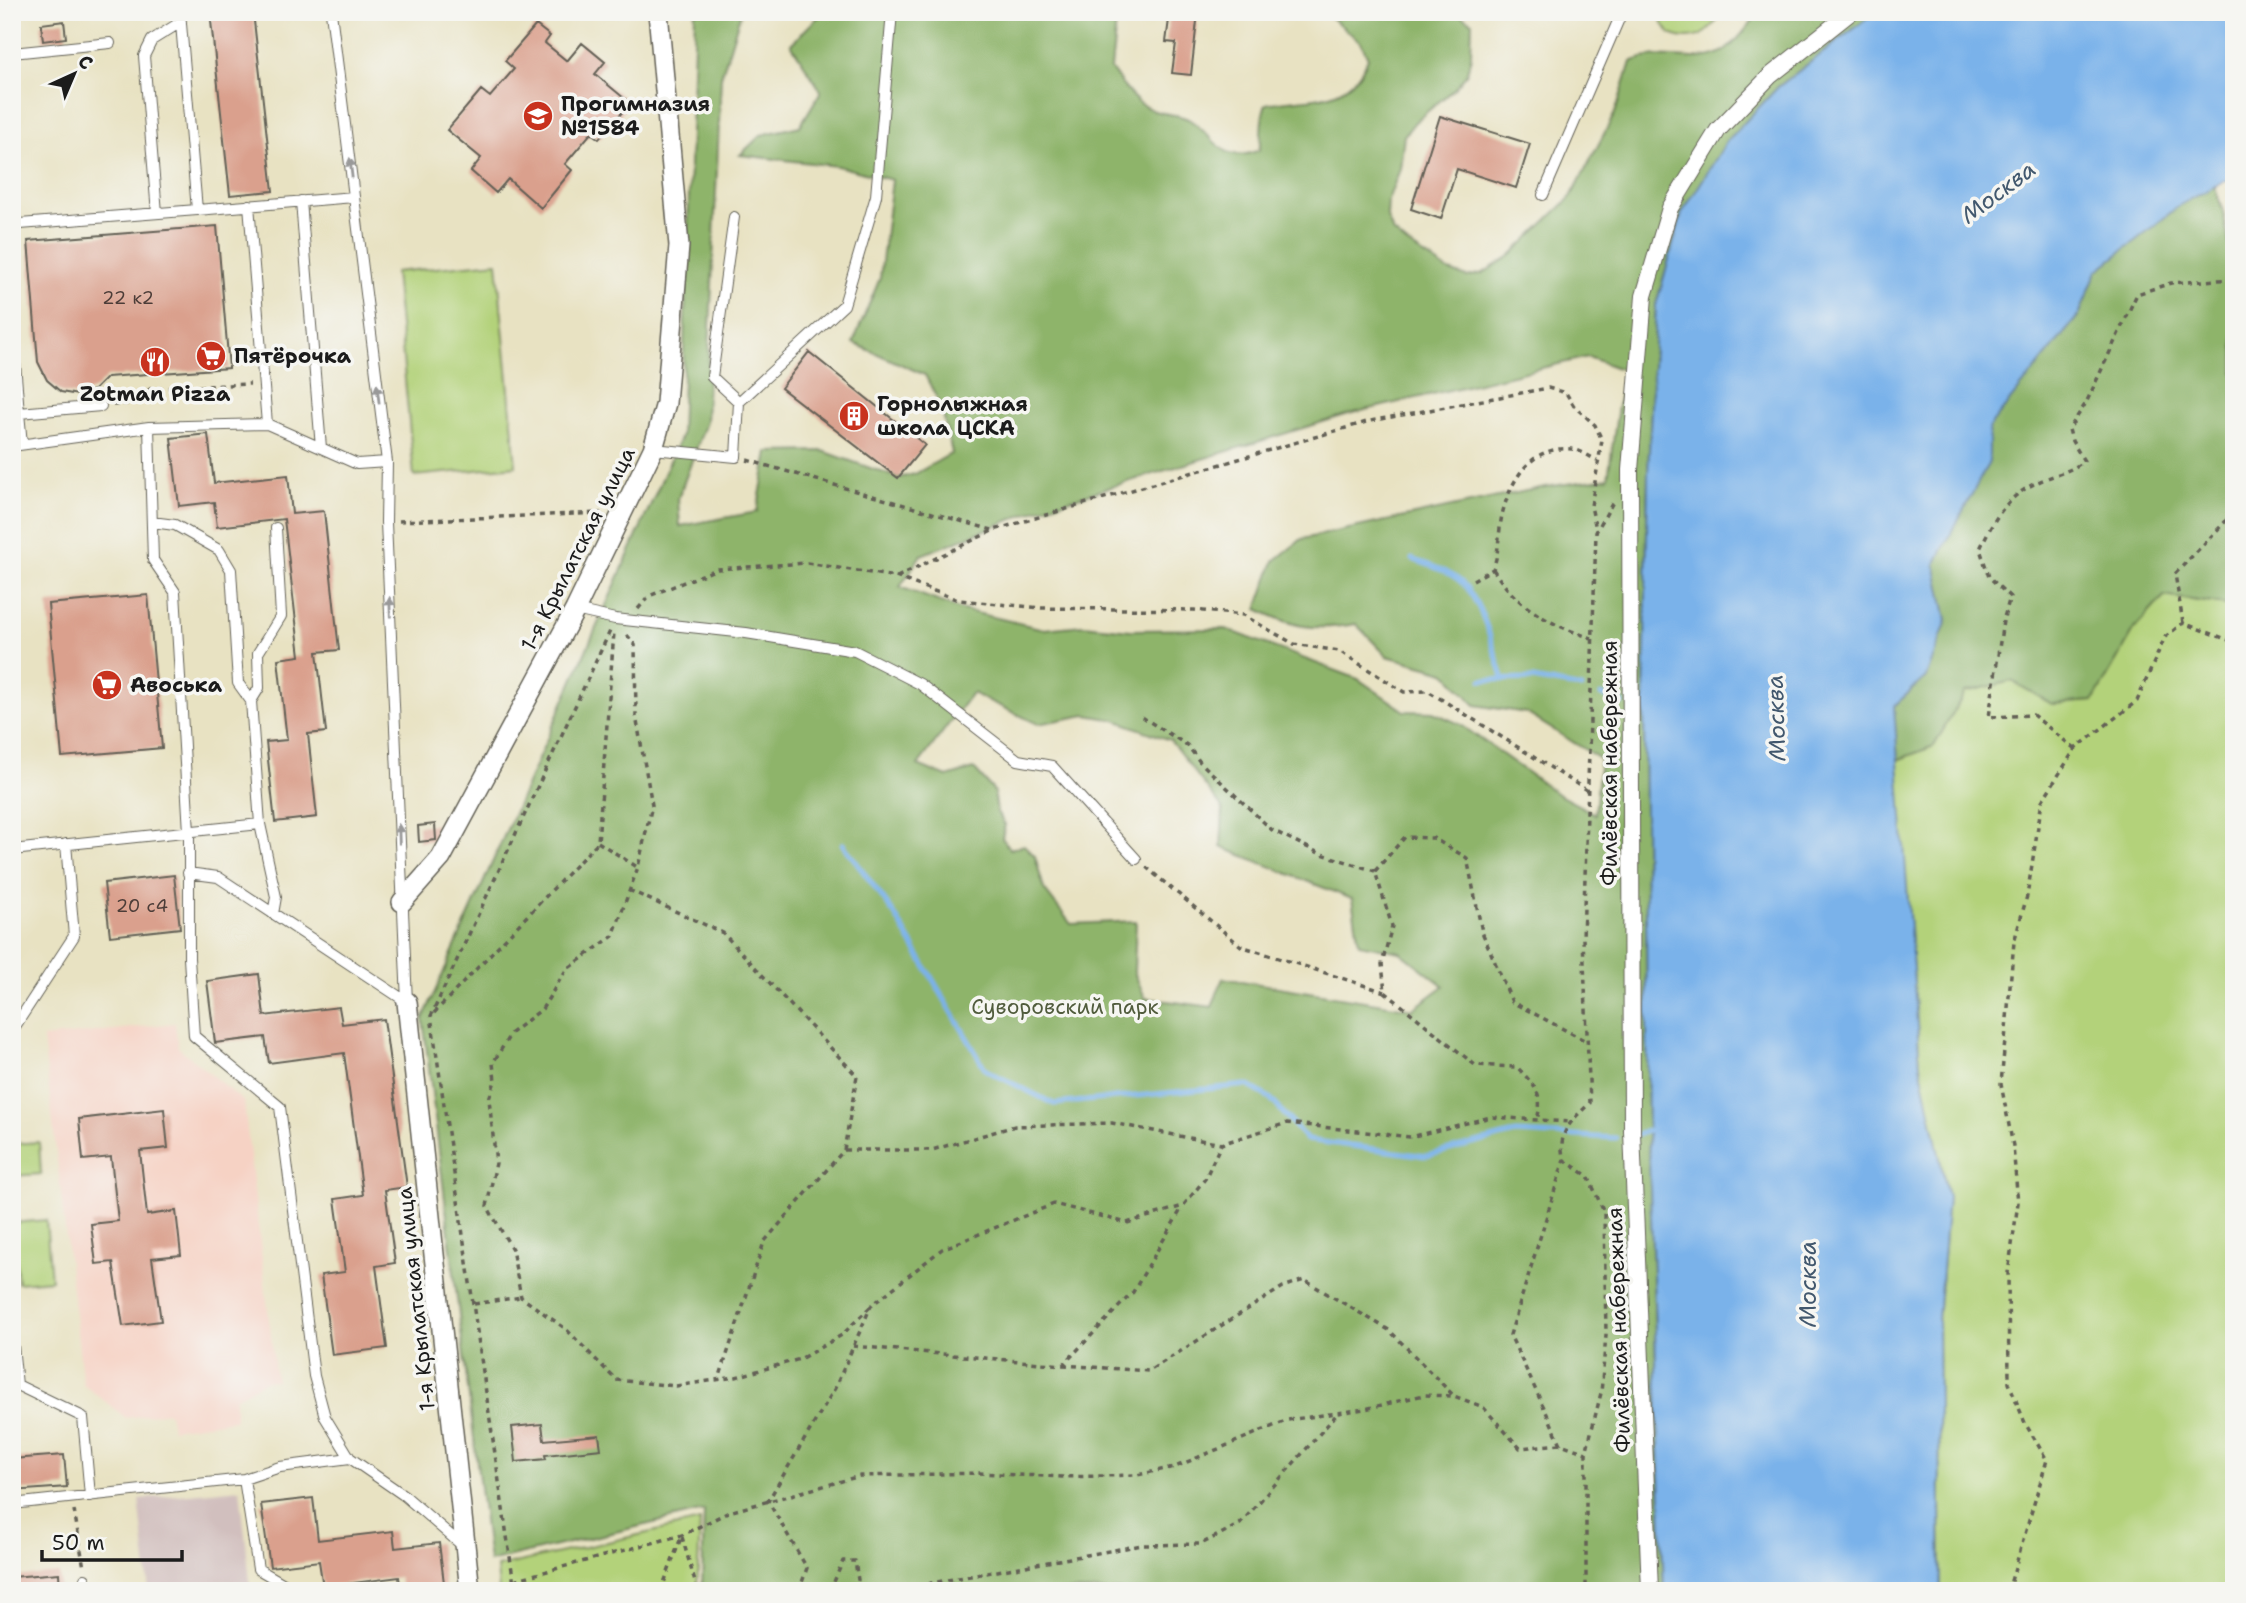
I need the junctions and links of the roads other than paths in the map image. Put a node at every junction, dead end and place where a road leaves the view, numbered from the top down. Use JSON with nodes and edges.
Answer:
{"nodes":[{"id":1,"x":331,"y":12,"type":"edge"},
{"id":2,"x":658,"y":12,"type":"edge"},
{"id":3,"x":892,"y":12,"type":"edge"},
{"id":4,"x":1622,"y":12,"type":"edge"},
{"id":5,"x":1851,"y":12,"type":"edge"},
{"id":6,"x":181,"y":17,"type":"edge"},
{"id":7,"x":110,"y":43,"type":"dead end"},
{"id":8,"x":12,"y":53,"type":"edge"},
{"id":9,"x":1543,"y":195,"type":"dead end"},
{"id":10,"x":354,"y":197,"type":"junction"},
{"id":11,"x":301,"y":201,"type":"junction"},
{"id":12,"x":249,"y":205,"type":"junction"},
{"id":13,"x":197,"y":210,"type":"junction"},
{"id":14,"x":157,"y":213,"type":"junction"},
{"id":15,"x":734,"y":217,"type":"dead end"},
{"id":16,"x":12,"y":228,"type":"edge"},
{"id":17,"x":12,"y":326,"type":"edge"},
{"id":18,"x":739,"y":402,"type":"junction"},
{"id":19,"x":101,"y":407,"type":"road end"},
{"id":20,"x":19,"y":413,"type":"junction"},
{"id":21,"x":267,"y":424,"type":"junction"},
{"id":22,"x":149,"y":427,"type":"junction"},
{"id":23,"x":17,"y":445,"type":"edge"},
{"id":24,"x":321,"y":448,"type":"junction"},
{"id":25,"x":653,"y":449,"type":"junction"},
{"id":26,"x":387,"y":462,"type":"junction"},
{"id":27,"x":152,"y":522,"type":"junction"},
{"id":28,"x":276,"y":528,"type":"dead end"},
{"id":29,"x":575,"y":610,"type":"junction"},
{"id":30,"x":251,"y":702,"type":"junction"},
{"id":31,"x":260,"y":824,"type":"junction"},
{"id":32,"x":189,"y":832,"type":"junction"},
{"id":33,"x":65,"y":844,"type":"junction"},
{"id":34,"x":12,"y":850,"type":"edge"},
{"id":35,"x":1136,"y":859,"type":"road end"},
{"id":36,"x":188,"y":873,"type":"junction"},
{"id":37,"x":402,"y":902,"type":"junction"},
{"id":38,"x":273,"y":914,"type":"junction"},
{"id":39,"x":407,"y":1002,"type":"junction"},
{"id":40,"x":12,"y":1031,"type":"edge"},
{"id":41,"x":12,"y":1335,"type":"edge"},
{"id":42,"x":349,"y":1458,"type":"junction"},
{"id":43,"x":244,"y":1479,"type":"junction"},
{"id":44,"x":90,"y":1496,"type":"junction"},
{"id":45,"x":12,"y":1504,"type":"edge"},
{"id":46,"x":466,"y":1549,"type":"junction"},
{"id":47,"x":85,"y":1579,"type":"road end"},
{"id":48,"x":87,"y":1591,"type":"edge"},
{"id":49,"x":296,"y":1591,"type":"edge"},
{"id":50,"x":470,"y":1591,"type":"edge"},
{"id":51,"x":1650,"y":1591,"type":"edge"}],
"edges":[{"from":10,"to":1,"type":"lane","one_way":true},
{"from":2,"to":25,"type":"street","name":"1-я Крылатская улица"},
{"from":3,"to":18,"type":"lane"},
{"from":4,"to":9,"type":"lane"},
{"from":5,"to":51,"type":"street","name":"Филёвская набережная"},
{"from":6,"to":13,"type":"lane"},
{"from":6,"to":14,"type":"lane"},
{"from":7,"to":8,"type":"lane"},
{"from":10,"to":11,"type":"lane"},
{"from":26,"to":10,"type":"lane","one_way":true},
{"from":11,"to":12,"type":"lane"},
{"from":11,"to":24,"type":"lane"},
{"from":12,"to":13,"type":"lane"},
{"from":12,"to":21,"type":"lane"},
{"from":13,"to":14,"type":"lane"},
{"from":14,"to":16,"type":"lane"},
{"from":15,"to":18,"type":"lane"},
{"from":17,"to":20,"type":"lane"},
{"from":18,"to":25,"type":"lane"},
{"from":19,"to":20,"type":"lane"},
{"from":20,"to":23,"type":"lane"},
{"from":21,"to":22,"type":"lane"},
{"from":21,"to":24,"type":"lane"},
{"from":22,"to":23,"type":"lane"},
{"from":22,"to":27,"type":"lane"},
{"from":24,"to":26,"type":"lane"},
{"from":25,"to":29,"type":"street","name":"1-я Крылатская улица"},
{"from":37,"to":26,"type":"lane","one_way":true},
{"from":27,"to":30,"type":"lane"},
{"from":27,"to":32,"type":"lane"},
{"from":28,"to":30,"type":"lane"},
{"from":29,"to":35,"type":"lane"},
{"from":29,"to":37,"type":"street","name":"1-я Крылатская улица"},
{"from":30,"to":31,"type":"lane"},
{"from":31,"to":32,"type":"lane"},
{"from":31,"to":38,"type":"lane"},
{"from":32,"to":33,"type":"lane"},
{"from":32,"to":36,"type":"lane"},
{"from":33,"to":34,"type":"lane"},
{"from":33,"to":40,"type":"lane"},
{"from":36,"to":38,"type":"lane"},
{"from":36,"to":42,"type":"lane"},
{"from":37,"to":39,"type":"lane"},
{"from":38,"to":39,"type":"lane"},
{"from":39,"to":46,"type":"street","name":"1-я Крылатская улица"},
{"from":41,"to":44,"type":"lane"},
{"from":42,"to":43,"type":"lane"},
{"from":42,"to":46,"type":"lane"},
{"from":43,"to":44,"type":"lane"},
{"from":43,"to":49,"type":"lane"},
{"from":44,"to":45,"type":"lane"},
{"from":46,"to":50,"type":"street","name":"1-я Крылатская улица"},
{"from":47,"to":48,"type":"lane"}]}
